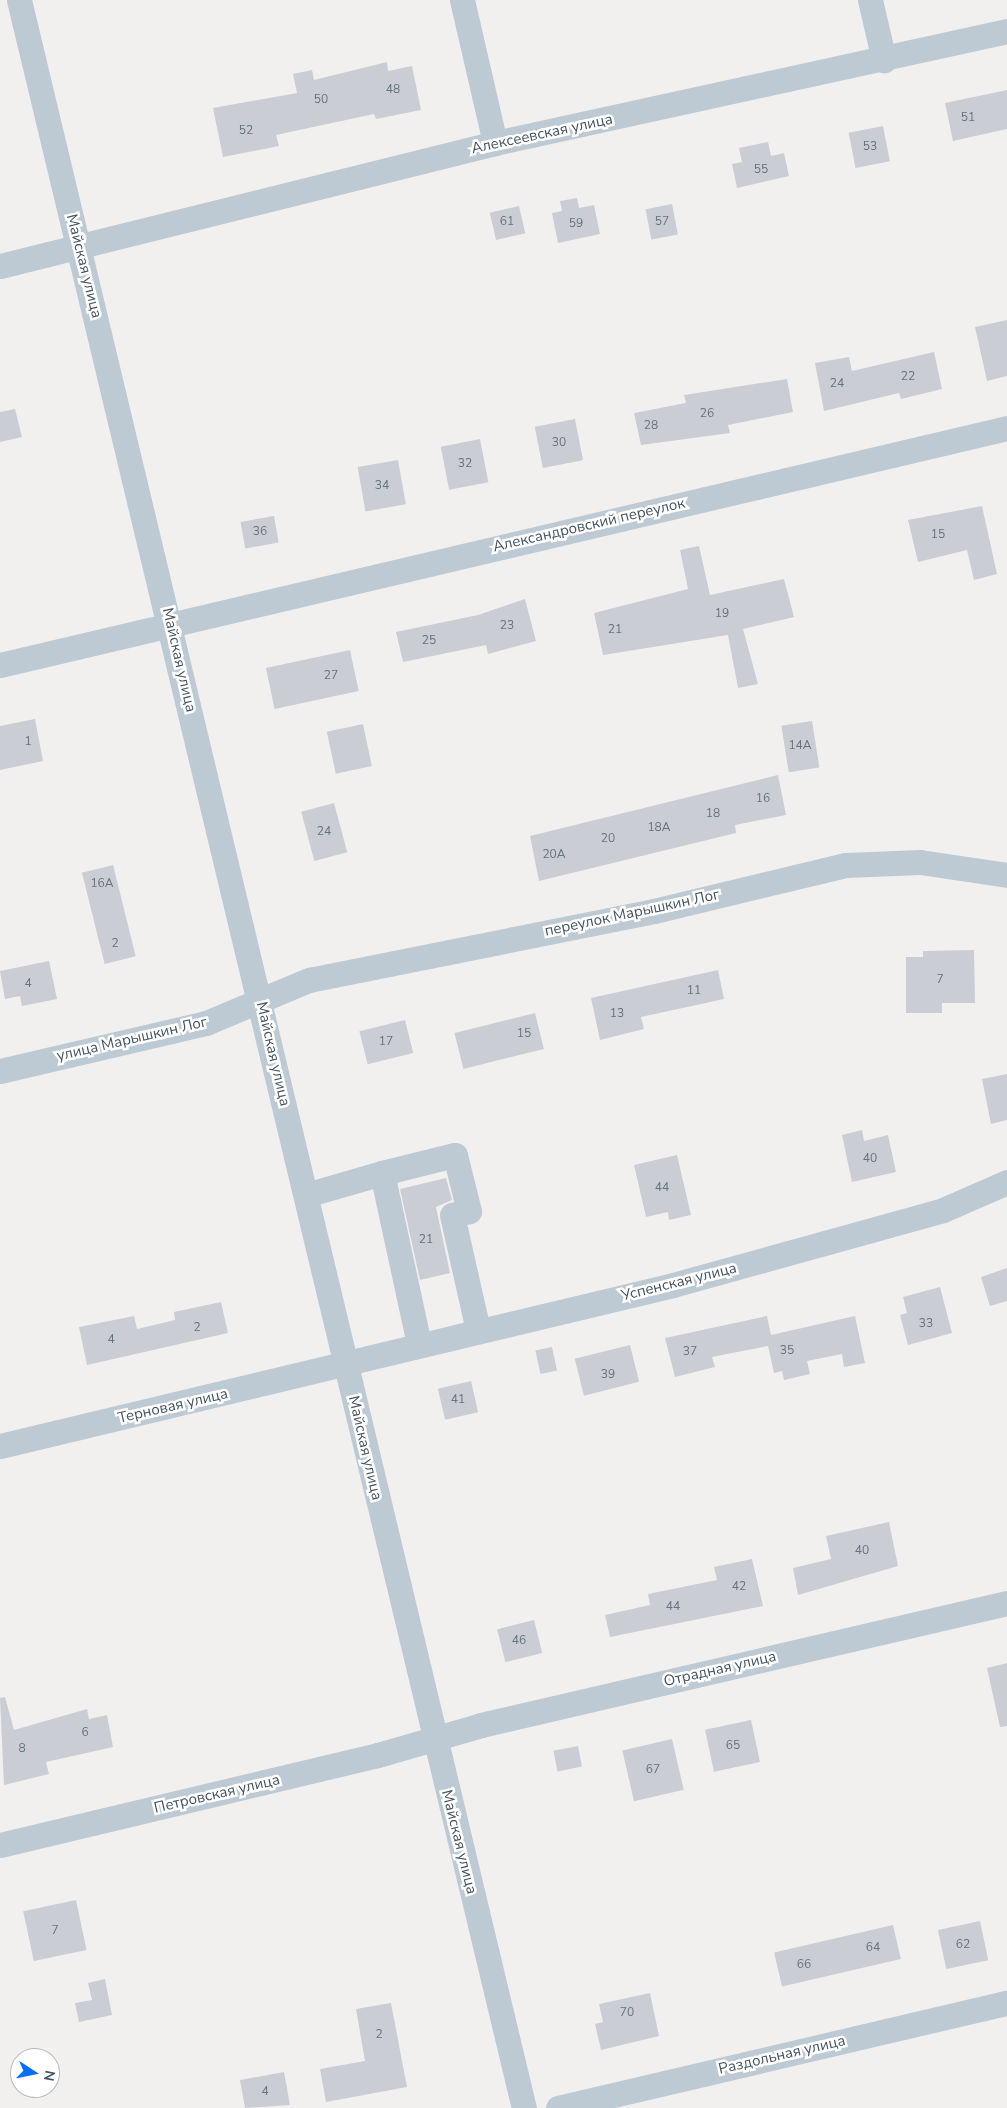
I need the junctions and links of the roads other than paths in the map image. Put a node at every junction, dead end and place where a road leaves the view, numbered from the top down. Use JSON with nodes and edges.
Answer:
{"nodes":[{"id":1,"x":19,"y":0,"type":"edge"},
{"id":2,"x":462,"y":0,"type":"edge"},
{"id":3,"x":870,"y":0,"type":"edge"},
{"id":4,"x":1007,"y":31,"type":"edge"},
{"id":5,"x":884,"y":60,"type":"junction"},
{"id":6,"x":495,"y":143,"type":"junction"},
{"id":7,"x":80,"y":248,"type":"junction"},
{"id":8,"x":0,"y":266,"type":"edge"},
{"id":9,"x":1007,"y":428,"type":"edge"},
{"id":10,"x":171,"y":624,"type":"junction"},
{"id":11,"x":0,"y":665,"type":"edge"},
{"id":12,"x":1007,"y":875,"type":"edge"},
{"id":13,"x":261,"y":1000,"type":"junction"},
{"id":14,"x":0,"y":1070,"type":"edge"},
{"id":15,"x":382,"y":1173,"type":"junction"},
{"id":16,"x":1007,"y":1182,"type":"edge"},
{"id":17,"x":306,"y":1195,"type":"junction"},
{"id":18,"x":478,"y":1330,"type":"junction"},
{"id":19,"x":420,"y":1344,"type":"junction"},
{"id":20,"x":346,"y":1366,"type":"junction"},
{"id":21,"x":0,"y":1446,"type":"edge"},
{"id":22,"x":1007,"y":1604,"type":"edge"},
{"id":23,"x":433,"y":1738,"type":"junction"},
{"id":24,"x":0,"y":1845,"type":"edge"},
{"id":25,"x":1007,"y":2002,"type":"edge"},
{"id":26,"x":524,"y":2108,"type":"edge"},
{"id":27,"x":558,"y":2108,"type":"edge"}],
"edges":[{"from":1,"to":7,"type":"street","name":"Майская улица"},
{"from":2,"to":6,"type":"street"},
{"from":3,"to":5,"type":"street"},
{"from":4,"to":5,"type":"street","name":"Алексеевская улица"},
{"from":5,"to":6,"type":"street","name":"Алексеевская улица"},
{"from":6,"to":7,"type":"street","name":"Алексеевская улица"},
{"from":7,"to":8,"type":"street","name":"Алексеевская улица"},
{"from":7,"to":10,"type":"street","name":"Майская улица"},
{"from":9,"to":10,"type":"street","name":"Александровский переулок"},
{"from":10,"to":11,"type":"street","name":"Александровский переулок"},
{"from":10,"to":13,"type":"street","name":"Майская улица"},
{"from":12,"to":13,"type":"street","name":"переулок Марышкин Лог"},
{"from":13,"to":14,"type":"street","name":"улица Марышкин Лог"},
{"from":13,"to":17,"type":"street","name":"Майская улица"},
{"from":15,"to":17,"type":"street"},
{"from":15,"to":18,"type":"street"},
{"from":15,"to":19,"type":"street"},
{"from":16,"to":18,"type":"street","name":"Успенская улица"},
{"from":17,"to":20,"type":"street","name":"Майская улица"},
{"from":18,"to":19,"type":"street","name":"Успенская улица"},
{"from":19,"to":20,"type":"street","name":"Успенская улица"},
{"from":20,"to":21,"type":"street","name":"Терновая улица"},
{"from":20,"to":23,"type":"street","name":"Майская улица"},
{"from":22,"to":23,"type":"street","name":"Отрадная улица"},
{"from":23,"to":24,"type":"street","name":"Петровская улица"},
{"from":23,"to":26,"type":"street","name":"Майская улица"},
{"from":25,"to":27,"type":"street","name":"Раздольная улица"}]}
